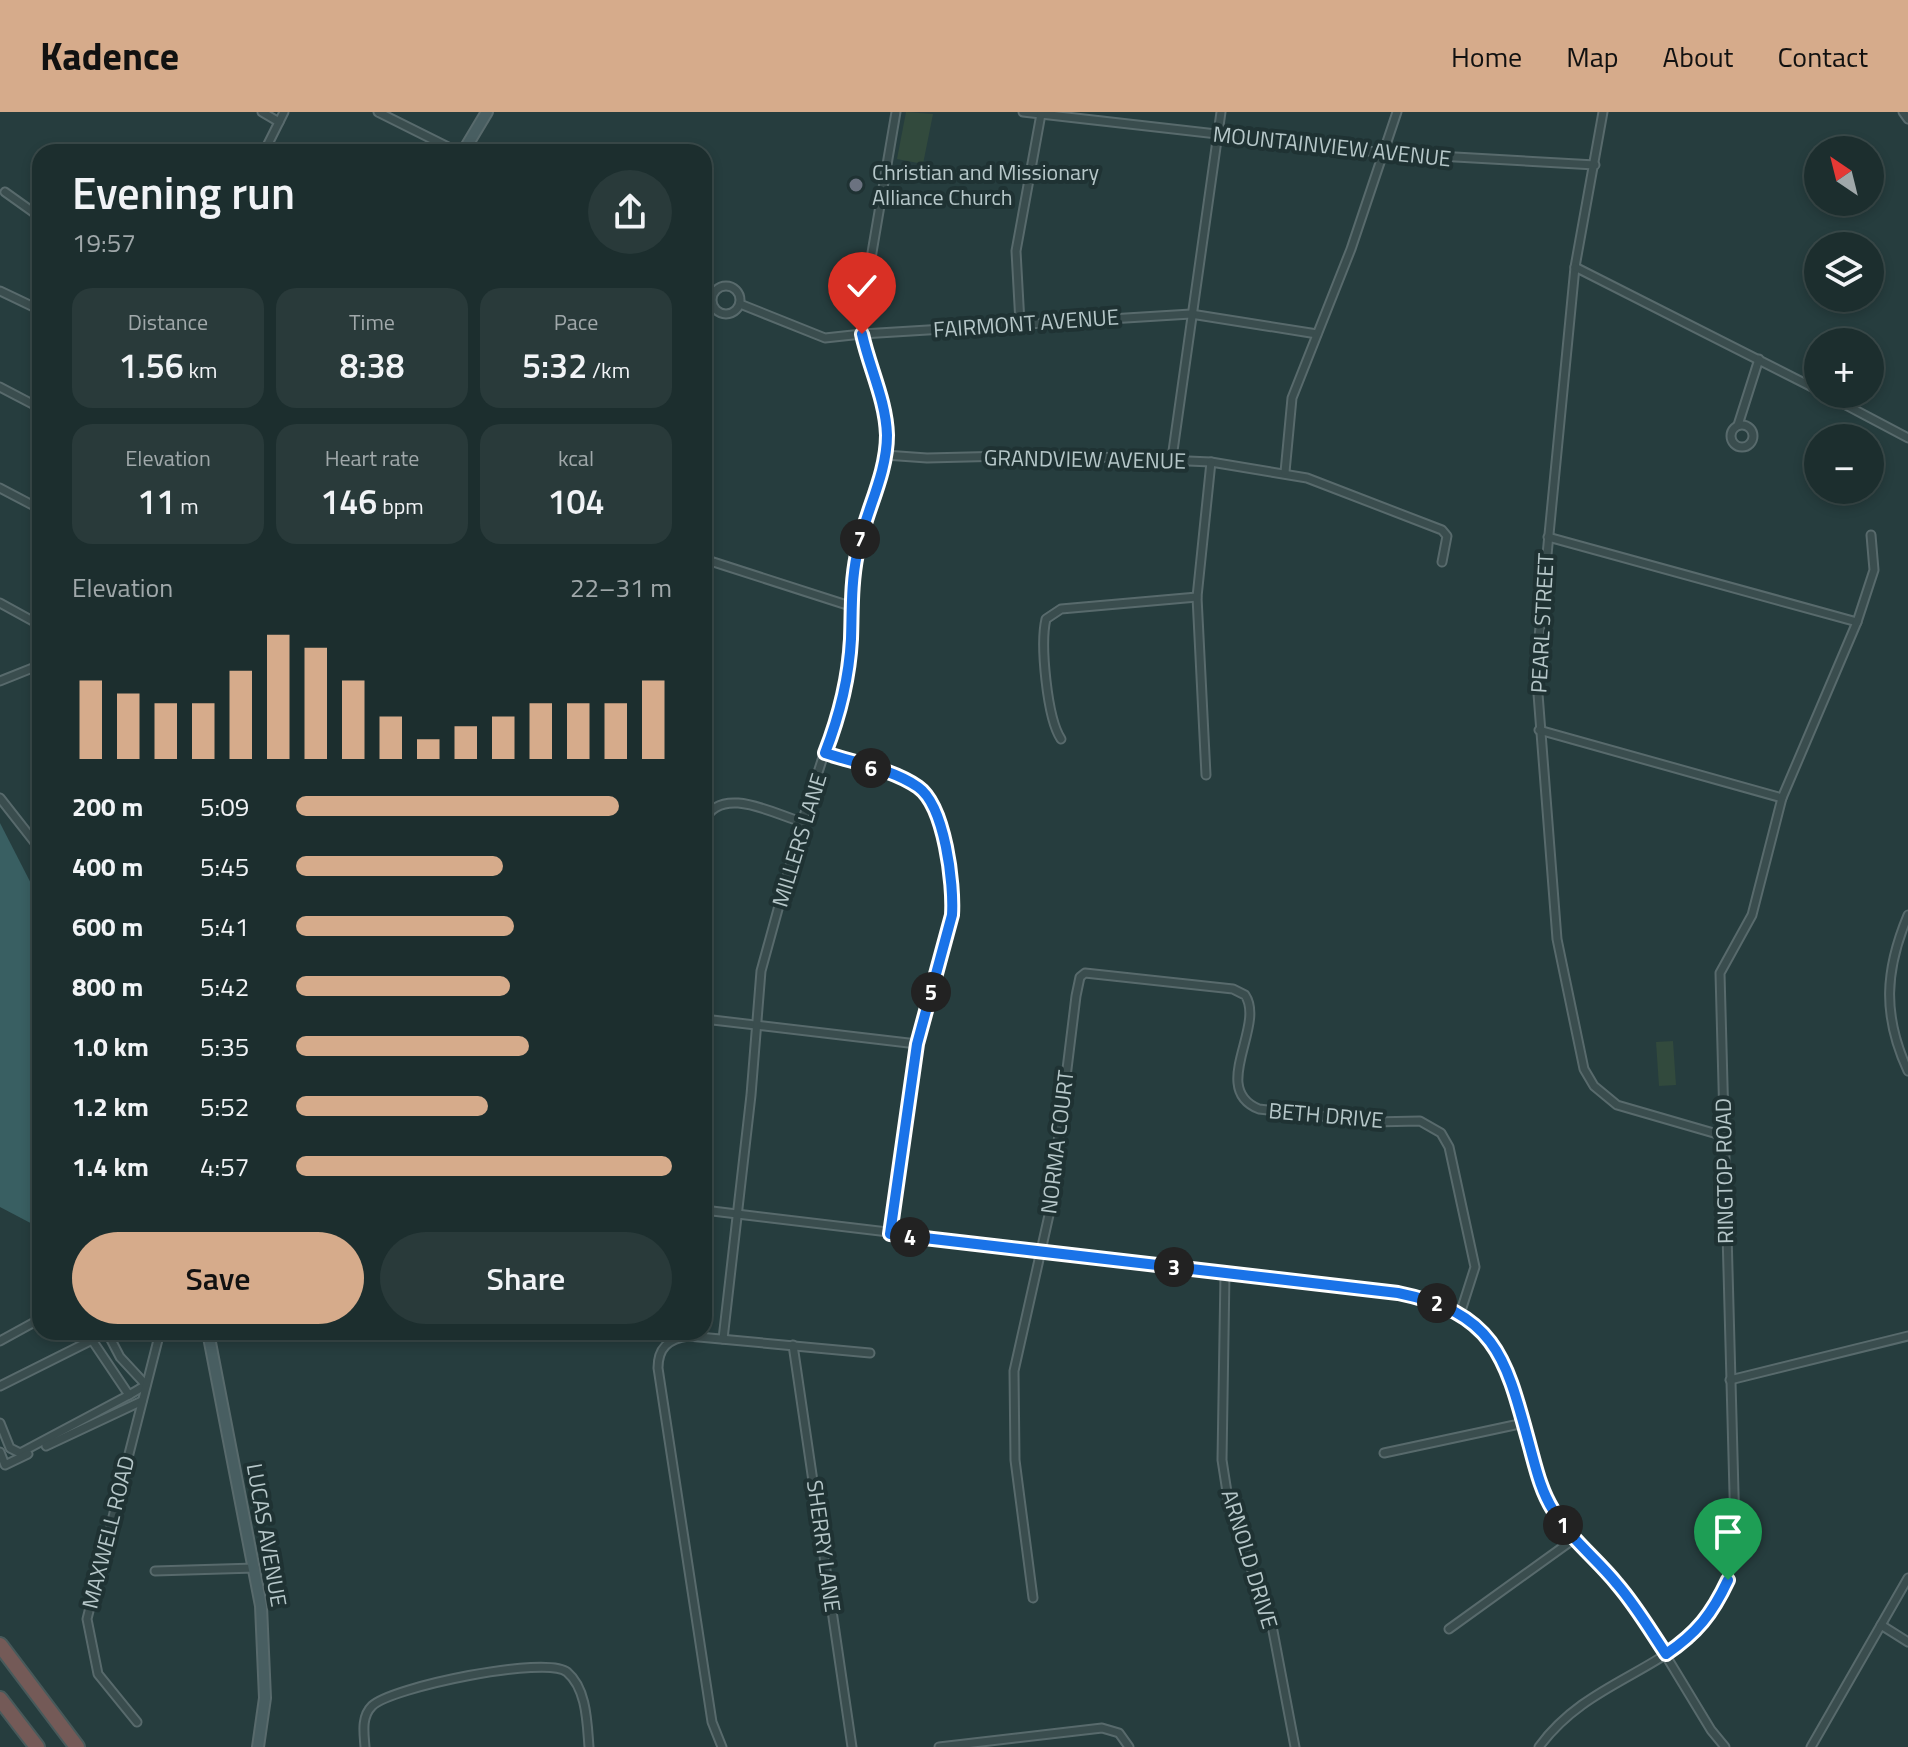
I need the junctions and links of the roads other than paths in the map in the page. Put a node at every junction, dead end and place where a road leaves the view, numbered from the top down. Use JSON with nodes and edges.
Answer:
{"nodes":[{"id":1,"x":262,"y":112,"type":"edge"},
{"id":2,"x":284,"y":112,"type":"edge"},
{"id":3,"x":378,"y":112,"type":"edge"},
{"id":4,"x":487,"y":112,"type":"edge"},
{"id":5,"x":896,"y":112,"type":"edge"},
{"id":6,"x":1023,"y":112,"type":"edge"},
{"id":7,"x":1221,"y":112,"type":"edge"},
{"id":8,"x":1397,"y":112,"type":"edge"},
{"id":9,"x":1603,"y":112,"type":"edge"},
{"id":10,"x":1903,"y":112,"type":"edge"},
{"id":11,"x":1041,"y":114,"type":"junction"},
{"id":12,"x":1908,"y":119,"type":"edge"},
{"id":13,"x":279,"y":122,"type":"junction"},
{"id":14,"x":1218,"y":135,"type":"junction"},
{"id":15,"x":268,"y":144,"type":"edge"},
{"id":16,"x":444,"y":144,"type":"edge"},
{"id":17,"x":466,"y":144,"type":"edge"},
{"id":18,"x":1385,"y":153,"type":"junction"},
{"id":19,"x":1595,"y":165,"type":"junction"},
{"id":20,"x":5,"y":192,"type":"dead end"},
{"id":21,"x":32,"y":211,"type":"edge"},
{"id":22,"x":1575,"y":267,"type":"junction"},
{"id":23,"x":0,"y":291,"type":"edge"},
{"id":24,"x":740,"y":304,"type":"dead end"},
{"id":25,"x":32,"y":306,"type":"edge"},
{"id":26,"x":1191,"y":314,"type":"junction"},
{"id":27,"x":1020,"y":323,"type":"junction"},
{"id":28,"x":862,"y":334,"type":"junction"},
{"id":29,"x":1317,"y":334,"type":"junction"},
{"id":30,"x":1759,"y":359,"type":"junction"},
{"id":31,"x":1804,"y":383,"type":"edge"},
{"id":32,"x":0,"y":387,"type":"edge"},
{"id":33,"x":32,"y":404,"type":"edge"},
{"id":34,"x":1851,"y":408,"type":"edge"},
{"id":35,"x":1738,"y":425,"type":"dead end"},
{"id":36,"x":1908,"y":438,"type":"edge"},
{"id":37,"x":885,"y":455,"type":"junction"},
{"id":38,"x":1172,"y":458,"type":"junction"},
{"id":39,"x":1211,"y":462,"type":"junction"},
{"id":40,"x":1285,"y":472,"type":"junction"},
{"id":41,"x":0,"y":488,"type":"edge"},
{"id":42,"x":32,"y":505,"type":"edge"},
{"id":43,"x":1871,"y":535,"type":"dead end"},
{"id":44,"x":1548,"y":537,"type":"junction"},
{"id":45,"x":712,"y":562,"type":"edge"},
{"id":46,"x":1442,"y":562,"type":"dead end"},
{"id":47,"x":1197,"y":597,"type":"junction"},
{"id":48,"x":0,"y":603,"type":"edge"},
{"id":49,"x":850,"y":606,"type":"junction"},
{"id":50,"x":32,"y":621,"type":"edge"},
{"id":51,"x":1857,"y":622,"type":"junction"},
{"id":52,"x":32,"y":668,"type":"edge"},
{"id":53,"x":0,"y":681,"type":"edge"},
{"id":54,"x":1539,"y":730,"type":"junction"},
{"id":55,"x":1061,"y":739,"type":"dead end"},
{"id":56,"x":825,"y":753,"type":"junction"},
{"id":57,"x":1206,"y":775,"type":"dead end"},
{"id":58,"x":0,"y":798,"type":"edge"},
{"id":59,"x":1782,"y":798,"type":"junction"},
{"id":60,"x":712,"y":812,"type":"edge"},
{"id":61,"x":802,"y":822,"type":"junction"},
{"id":62,"x":32,"y":839,"type":"edge"},
{"id":63,"x":1908,"y":915,"type":"edge"},
{"id":64,"x":1085,"y":973,"type":"joint"},
{"id":65,"x":712,"y":1020,"type":"edge"},
{"id":66,"x":758,"y":1026,"type":"junction"},
{"id":67,"x":917,"y":1044,"type":"junction"},
{"id":68,"x":1908,"y":1071,"type":"edge"},
{"id":69,"x":1724,"y":1136,"type":"junction"},
{"id":70,"x":712,"y":1211,"type":"edge"},
{"id":71,"x":735,"y":1214,"type":"junction"},
{"id":72,"x":890,"y":1234,"type":"junction"},
{"id":73,"x":1041,"y":1252,"type":"junction"},
{"id":74,"x":1225,"y":1273,"type":"junction"},
{"id":75,"x":1460,"y":1314,"type":"junction"},
{"id":76,"x":32,"y":1323,"type":"edge"},
{"id":77,"x":1908,"y":1336,"type":"edge"},
{"id":78,"x":712,"y":1339,"type":"edge"},
{"id":79,"x":723,"y":1339,"type":"junction"},
{"id":80,"x":111,"y":1340,"type":"edge"},
{"id":81,"x":158,"y":1340,"type":"edge"},
{"id":82,"x":210,"y":1340,"type":"edge"},
{"id":83,"x":671,"y":1340,"type":"edge"},
{"id":84,"x":0,"y":1341,"type":"edge"},
{"id":85,"x":793,"y":1345,"type":"junction"},
{"id":86,"x":870,"y":1353,"type":"dead end"},
{"id":87,"x":1730,"y":1380,"type":"junction"},
{"id":88,"x":146,"y":1385,"type":"junction"},
{"id":89,"x":0,"y":1386,"type":"edge"},
{"id":90,"x":129,"y":1395,"type":"junction"},
{"id":91,"x":142,"y":1401,"type":"junction"},
{"id":92,"x":0,"y":1423,"type":"edge"},
{"id":93,"x":1524,"y":1423,"type":"junction"},
{"id":94,"x":0,"y":1452,"type":"edge"},
{"id":95,"x":1384,"y":1453,"type":"dead end"},
{"id":96,"x":1574,"y":1539,"type":"junction"},
{"id":97,"x":255,"y":1568,"type":"junction"},
{"id":98,"x":155,"y":1571,"type":"dead end"},
{"id":99,"x":1908,"y":1578,"type":"edge"},
{"id":100,"x":1033,"y":1598,"type":"dead end"},
{"id":101,"x":1881,"y":1625,"type":"junction"},
{"id":102,"x":1449,"y":1629,"type":"dead end"},
{"id":103,"x":1908,"y":1642,"type":"edge"},
{"id":104,"x":0,"y":1645,"type":"edge"},
{"id":105,"x":1666,"y":1654,"type":"junction"},
{"id":106,"x":0,"y":1699,"type":"edge"},
{"id":107,"x":137,"y":1722,"type":"dead end"},
{"id":108,"x":37,"y":1747,"type":"edge"},
{"id":109,"x":77,"y":1747,"type":"edge"},
{"id":110,"x":258,"y":1747,"type":"edge"},
{"id":111,"x":365,"y":1747,"type":"edge"},
{"id":112,"x":589,"y":1747,"type":"edge"},
{"id":113,"x":722,"y":1747,"type":"edge"},
{"id":114,"x":852,"y":1747,"type":"edge"},
{"id":115,"x":939,"y":1747,"type":"edge"},
{"id":116,"x":1129,"y":1747,"type":"edge"},
{"id":117,"x":1295,"y":1747,"type":"edge"},
{"id":118,"x":1539,"y":1747,"type":"edge"},
{"id":119,"x":1725,"y":1747,"type":"edge"},
{"id":120,"x":1811,"y":1747,"type":"edge"}],
"edges":[{"from":1,"to":13,"type":"street"},
{"from":2,"to":13,"type":"street"},
{"from":3,"to":16,"type":"street"},
{"from":4,"to":17,"type":"street"},
{"from":5,"to":28,"type":"street","name":"MILLERS LANE"},
{"from":6,"to":11,"type":"street","name":"MOUNTAINVIEW AVENUE"},
{"from":7,"to":14,"type":"street"},
{"from":8,"to":18,"type":"street"},
{"from":9,"to":19,"type":"street","name":"PEARL STREET"},
{"from":10,"to":12,"type":"street"},
{"from":11,"to":14,"type":"street","name":"MOUNTAINVIEW AVENUE"},
{"from":11,"to":27,"type":"street"},
{"from":13,"to":15,"type":"street"},
{"from":14,"to":18,"type":"street","name":"MOUNTAINVIEW AVENUE"},
{"from":14,"to":26,"type":"street"},
{"from":18,"to":19,"type":"street","name":"MOUNTAINVIEW AVENUE"},
{"from":18,"to":29,"type":"street"},
{"from":19,"to":22,"type":"street","name":"PEARL STREET"},
{"from":20,"to":21,"type":"street"},
{"from":22,"to":30,"type":"street"},
{"from":22,"to":44,"type":"street","name":"PEARL STREET"},
{"from":23,"to":25,"type":"street"},
{"from":24,"to":28,"type":"street","name":"FAIRMONT AVENUE"},
{"from":26,"to":27,"type":"street","name":"FAIRMONT AVENUE"},
{"from":26,"to":29,"type":"street","name":"FAIRMONT AVENUE"},
{"from":26,"to":38,"type":"street"},
{"from":27,"to":28,"type":"street","name":"FAIRMONT AVENUE"},
{"from":28,"to":37,"type":"street","name":"MILLERS LANE"},
{"from":29,"to":40,"type":"street"},
{"from":30,"to":31,"type":"street"},
{"from":30,"to":35,"type":"street"},
{"from":32,"to":33,"type":"street"},
{"from":34,"to":36,"type":"street"},
{"from":37,"to":38,"type":"street","name":"GRANDVIEW AVENUE"},
{"from":37,"to":49,"type":"street","name":"MILLERS LANE"},
{"from":38,"to":39,"type":"street","name":"GRANDVIEW AVENUE"},
{"from":39,"to":40,"type":"street","name":"GRANDVIEW AVENUE"},
{"from":39,"to":47,"type":"street"},
{"from":40,"to":46,"type":"street","name":"GRANDVIEW AVENUE"},
{"from":41,"to":42,"type":"street"},
{"from":43,"to":51,"type":"street","name":"RINGTOP ROAD"},
{"from":44,"to":51,"type":"street"},
{"from":44,"to":54,"type":"street","name":"PEARL STREET"},
{"from":45,"to":49,"type":"street"},
{"from":47,"to":55,"type":"street"},
{"from":47,"to":57,"type":"street"},
{"from":48,"to":50,"type":"street"},
{"from":49,"to":56,"type":"street","name":"MILLERS LANE"},
{"from":51,"to":59,"type":"street","name":"RINGTOP ROAD"},
{"from":52,"to":53,"type":"street"},
{"from":54,"to":59,"type":"street"},
{"from":54,"to":69,"type":"street","name":"PEARL STREET"},
{"from":56,"to":61,"type":"street","name":"MILLERS LANE"},
{"from":56,"to":67,"type":"street"},
{"from":58,"to":62,"type":"street"},
{"from":59,"to":69,"type":"street","name":"RINGTOP ROAD"},
{"from":60,"to":61,"type":"street"},
{"from":61,"to":66,"type":"street","name":"MILLERS LANE"},
{"from":63,"to":68,"type":"street"},
{"from":64,"to":73,"type":"street","name":"NORMA COURT"},
{"from":64,"to":75,"type":"street","name":"BETH DRIVE"},
{"from":65,"to":66,"type":"street"},
{"from":66,"to":67,"type":"street"},
{"from":66,"to":71,"type":"street","name":"MILLERS LANE"},
{"from":67,"to":72,"type":"street"},
{"from":69,"to":87,"type":"street","name":"RINGTOP ROAD"},
{"from":70,"to":71,"type":"street"},
{"from":71,"to":72,"type":"street"},
{"from":71,"to":79,"type":"street","name":"MILLERS LANE"},
{"from":72,"to":73,"type":"street"},
{"from":73,"to":74,"type":"street"},
{"from":73,"to":100,"type":"street","name":"NORMA COURT"},
{"from":74,"to":75,"type":"street"},
{"from":74,"to":117,"type":"street","name":"ARNOLD DRIVE"},
{"from":75,"to":93,"type":"street"},
{"from":76,"to":84,"type":"street"},
{"from":77,"to":87,"type":"street"},
{"from":78,"to":79,"type":"street"},
{"from":79,"to":85,"type":"street"},
{"from":80,"to":88,"type":"street"},
{"from":81,"to":88,"type":"street","name":"MAXWELL ROAD"},
{"from":82,"to":97,"type":"street","name":"LUCAS AVENUE"},
{"from":83,"to":113,"type":"street"},
{"from":85,"to":86,"type":"street"},
{"from":85,"to":114,"type":"street","name":"SHERRY LANE"},
{"from":87,"to":105,"type":"street","name":"RINGTOP ROAD"},
{"from":88,"to":90,"type":"street"},
{"from":88,"to":91,"type":"street","name":"MAXWELL ROAD"},
{"from":89,"to":90,"type":"street"},
{"from":90,"to":92,"type":"street"},
{"from":91,"to":94,"type":"street"},
{"from":91,"to":107,"type":"street","name":"MAXWELL ROAD"},
{"from":93,"to":95,"type":"street"},
{"from":93,"to":96,"type":"street"},
{"from":96,"to":102,"type":"street"},
{"from":96,"to":105,"type":"street"},
{"from":97,"to":98,"type":"street"},
{"from":97,"to":110,"type":"street","name":"LUCAS AVENUE"},
{"from":99,"to":101,"type":"street"},
{"from":101,"to":103,"type":"street"},
{"from":101,"to":120,"type":"street"},
{"from":104,"to":109,"type":"highway"},
{"from":105,"to":118,"type":"street","name":"RINGTOP ROAD"},
{"from":105,"to":119,"type":"street"},
{"from":106,"to":108,"type":"highway"},
{"from":111,"to":112,"type":"street"},
{"from":115,"to":116,"type":"street"}]}
